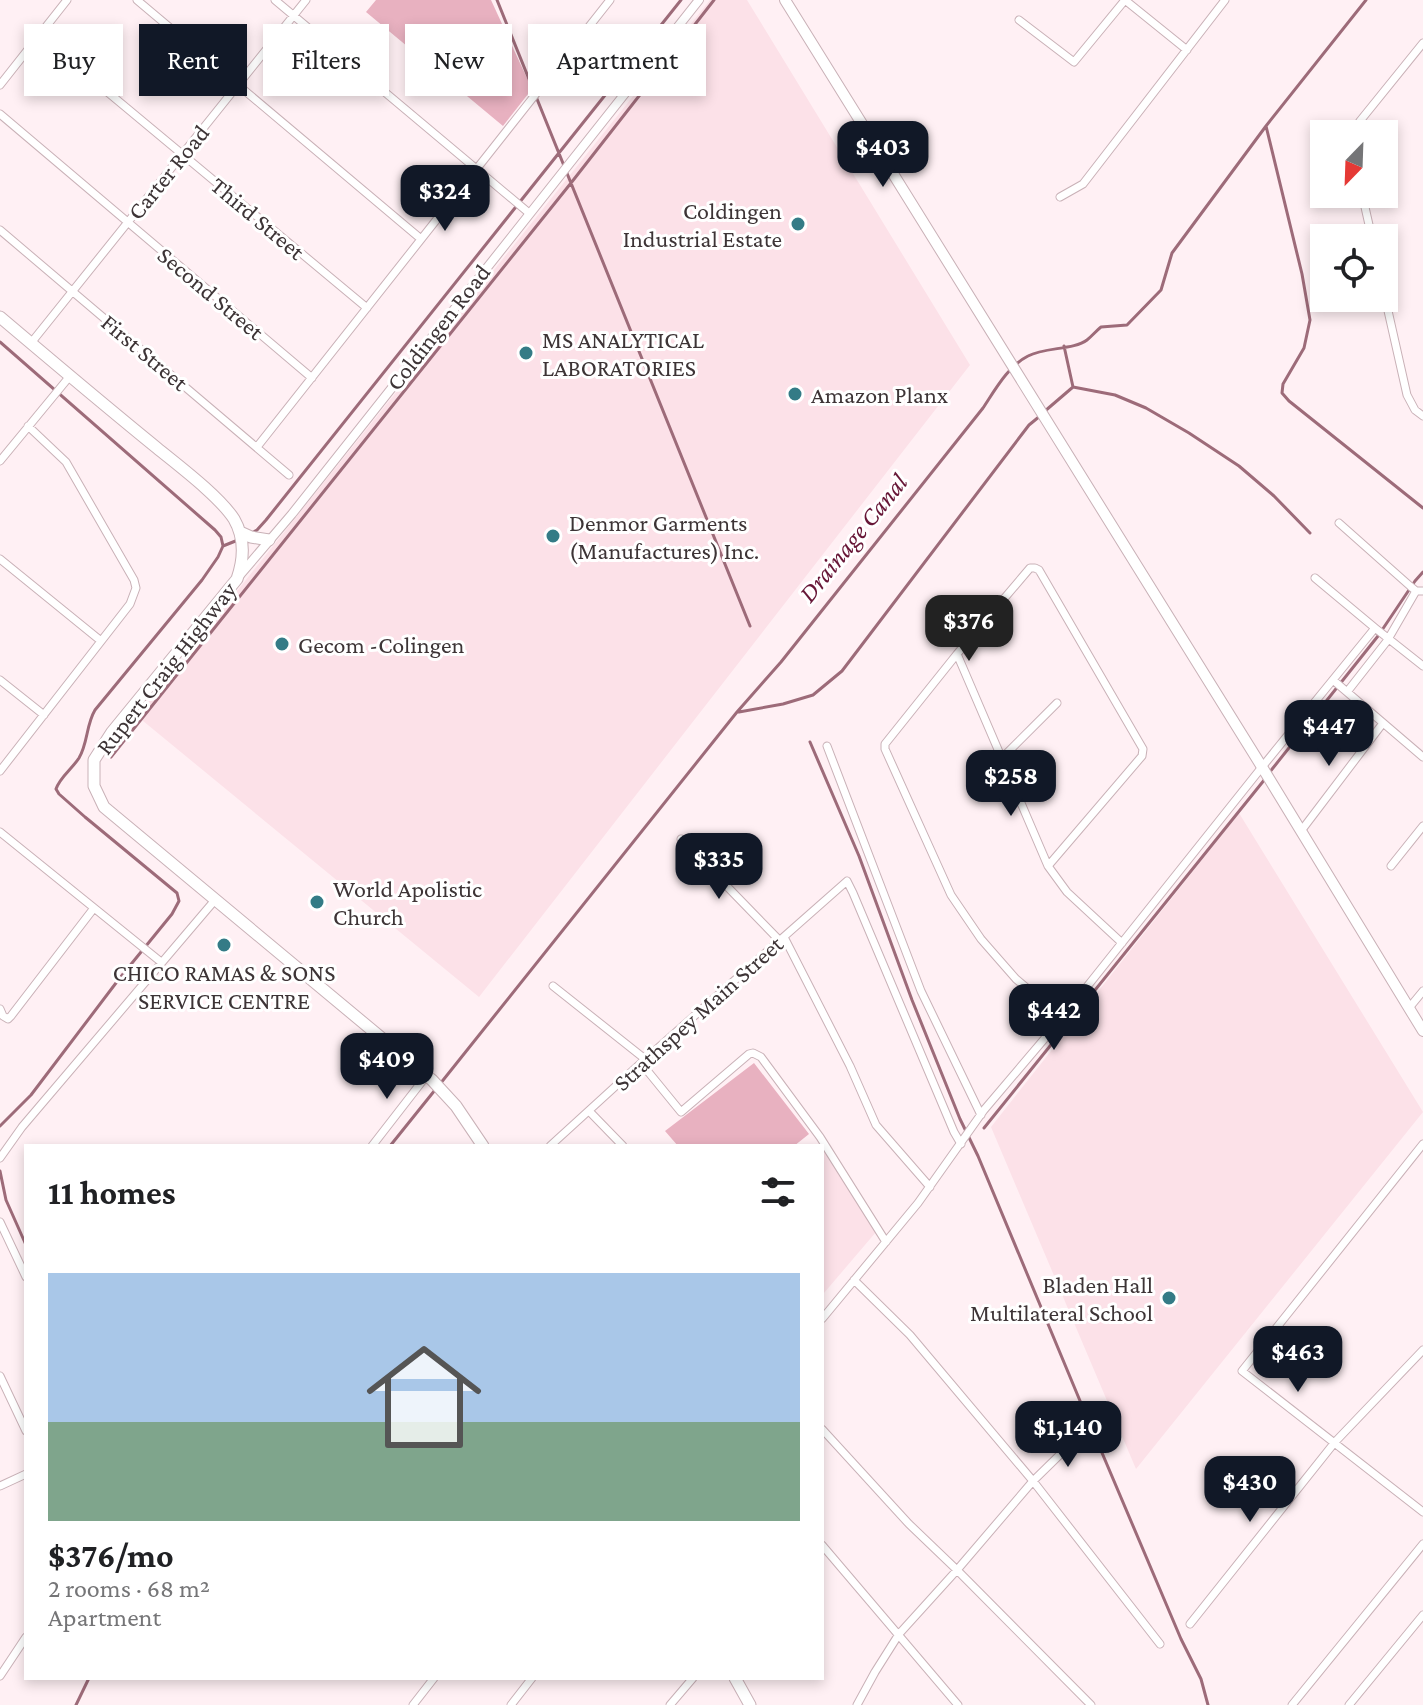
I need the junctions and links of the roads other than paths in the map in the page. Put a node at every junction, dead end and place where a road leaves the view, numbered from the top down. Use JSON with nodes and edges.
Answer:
{"nodes":[{"id":1,"x":67,"y":0,"type":"edge"},
{"id":2,"x":137,"y":0,"type":"edge"},
{"id":3,"x":275,"y":0,"type":"edge"},
{"id":4,"x":306,"y":0,"type":"edge"},
{"id":5,"x":610,"y":0,"type":"edge"},
{"id":6,"x":699,"y":0,"type":"edge"},
{"id":7,"x":785,"y":0,"type":"edge"},
{"id":8,"x":1125,"y":0,"type":"edge"},
{"id":9,"x":1225,"y":0,"type":"edge"},
{"id":10,"x":294,"y":15,"type":"junction"},
{"id":11,"x":1019,"y":20,"type":"dead end"},
{"id":12,"x":48,"y":24,"type":"edge"},
{"id":13,"x":165,"y":24,"type":"edge"},
{"id":14,"x":1422,"y":47,"type":"edge"},
{"id":15,"x":1187,"y":50,"type":"junction"},
{"id":16,"x":24,"y":54,"type":"edge"},
{"id":17,"x":247,"y":73,"type":"edge"},
{"id":18,"x":0,"y":85,"type":"edge"},
{"id":19,"x":247,"y":93,"type":"edge"},
{"id":20,"x":112,"y":96,"type":"edge"},
{"id":21,"x":228,"y":96,"type":"edge"},
{"id":22,"x":0,"y":114,"type":"edge"},
{"id":23,"x":1361,"y":120,"type":"edge"},
{"id":24,"x":182,"y":155,"type":"junction"},
{"id":25,"x":477,"y":168,"type":"junction"},
{"id":26,"x":1060,"y":197,"type":"dead end"},
{"id":27,"x":524,"y":208,"type":"junction"},
{"id":28,"x":128,"y":222,"type":"junction"},
{"id":29,"x":0,"y":230,"type":"edge"},
{"id":30,"x":421,"y":239,"type":"junction"},
{"id":31,"x":72,"y":291,"type":"junction"},
{"id":32,"x":367,"y":308,"type":"junction"},
{"id":33,"x":1388,"y":312,"type":"edge"},
{"id":34,"x":0,"y":317,"type":"edge"},
{"id":35,"x":31,"y":343,"type":"junction"},
{"id":36,"x":70,"y":376,"type":"junction"},
{"id":37,"x":312,"y":378,"type":"junction"},
{"id":38,"x":1423,"y":416,"type":"edge"},
{"id":39,"x":28,"y":426,"type":"junction"},
{"id":40,"x":257,"y":447,"type":"junction"},
{"id":41,"x":0,"y":461,"type":"edge"},
{"id":42,"x":289,"y":475,"type":"dead end"},
{"id":43,"x":1339,"y":523,"type":"dead end"},
{"id":44,"x":240,"y":532,"type":"junction"},
{"id":45,"x":269,"y":540,"type":"junction"},
{"id":46,"x":0,"y":559,"type":"edge"},
{"id":47,"x":1315,"y":578,"type":"dead end"},
{"id":48,"x":237,"y":579,"type":"junction"},
{"id":49,"x":1420,"y":591,"type":"edge"},
{"id":50,"x":1375,"y":628,"type":"junction"},
{"id":51,"x":1389,"y":639,"type":"junction"},
{"id":52,"x":101,"y":641,"type":"junction"},
{"id":53,"x":957,"y":654,"type":"junction"},
{"id":54,"x":1423,"y":666,"type":"edge"},
{"id":55,"x":0,"y":680,"type":"edge"},
{"id":56,"x":1333,"y":680,"type":"junction"},
{"id":57,"x":1347,"y":692,"type":"junction"},
{"id":58,"x":1057,"y":703,"type":"dead end"},
{"id":59,"x":44,"y":715,"type":"junction"},
{"id":60,"x":1383,"y":723,"type":"junction"},
{"id":61,"x":827,"y":746,"type":"dead end"},
{"id":62,"x":1423,"y":757,"type":"edge"},
{"id":63,"x":1002,"y":758,"type":"junction"},
{"id":64,"x":1262,"y":767,"type":"junction"},
{"id":65,"x":0,"y":771,"type":"edge"},
{"id":66,"x":1423,"y":826,"type":"edge"},
{"id":67,"x":1301,"y":831,"type":"junction"},
{"id":68,"x":0,"y":832,"type":"edge"},
{"id":69,"x":681,"y":839,"type":"dead end"},
{"id":70,"x":1048,"y":866,"type":"junction"},
{"id":71,"x":1391,"y":866,"type":"dead end"},
{"id":72,"x":215,"y":900,"type":"junction"},
{"id":73,"x":94,"y":908,"type":"junction"},
{"id":74,"x":782,"y":939,"type":"junction"},
{"id":75,"x":1122,"y":943,"type":"junction"},
{"id":76,"x":161,"y":962,"type":"junction"},
{"id":77,"x":553,"y":986,"type":"dead end"},
{"id":78,"x":1423,"y":991,"type":"edge"},
{"id":79,"x":1409,"y":1008,"type":"junction"},
{"id":80,"x":0,"y":1009,"type":"edge"},
{"id":81,"x":1062,"y":1018,"type":"junction"},
{"id":82,"x":1423,"y":1031,"type":"edge"},
{"id":83,"x":643,"y":1061,"type":"junction"},
{"id":84,"x":430,"y":1078,"type":"junction"},
{"id":85,"x":589,"y":1111,"type":"junction"},
{"id":86,"x":981,"y":1115,"type":"junction"},
{"id":87,"x":374,"y":1144,"type":"edge"},
{"id":88,"x":482,"y":1144,"type":"edge"},
{"id":89,"x":552,"y":1144,"type":"edge"},
{"id":90,"x":621,"y":1144,"type":"edge"},
{"id":91,"x":961,"y":1144,"type":"junction"},
{"id":92,"x":1423,"y":1144,"type":"edge"},
{"id":93,"x":0,"y":1158,"type":"edge"},
{"id":94,"x":930,"y":1187,"type":"junction"},
{"id":95,"x":0,"y":1222,"type":"edge"},
{"id":96,"x":886,"y":1242,"type":"junction"},
{"id":97,"x":24,"y":1273,"type":"edge"},
{"id":98,"x":854,"y":1280,"type":"junction"},
{"id":99,"x":824,"y":1317,"type":"edge"},
{"id":100,"x":1423,"y":1350,"type":"edge"},
{"id":101,"x":0,"y":1378,"type":"edge"},
{"id":102,"x":24,"y":1427,"type":"edge"},
{"id":103,"x":824,"y":1431,"type":"edge"},
{"id":104,"x":1081,"y":1434,"type":"dead end"},
{"id":105,"x":1335,"y":1442,"type":"junction"},
{"id":106,"x":24,"y":1475,"type":"edge"},
{"id":107,"x":1033,"y":1481,"type":"junction"},
{"id":108,"x":0,"y":1486,"type":"edge"},
{"id":109,"x":1423,"y":1512,"type":"edge"},
{"id":110,"x":1423,"y":1544,"type":"edge"},
{"id":111,"x":824,"y":1547,"type":"edge"},
{"id":112,"x":957,"y":1570,"type":"junction"},
{"id":113,"x":1423,"y":1615,"type":"edge"},
{"id":114,"x":1190,"y":1624,"type":"dead end"},
{"id":115,"x":899,"y":1634,"type":"junction"},
{"id":116,"x":24,"y":1640,"type":"edge"},
{"id":117,"x":1160,"y":1644,"type":"dead end"},
{"id":118,"x":0,"y":1676,"type":"edge"},
{"id":119,"x":432,"y":1680,"type":"edge"},
{"id":120,"x":530,"y":1680,"type":"edge"},
{"id":121,"x":691,"y":1680,"type":"edge"},
{"id":122,"x":736,"y":1680,"type":"edge"},
{"id":123,"x":413,"y":1705,"type":"edge"},
{"id":124,"x":511,"y":1705,"type":"edge"},
{"id":125,"x":670,"y":1705,"type":"edge"},
{"id":126,"x":750,"y":1705,"type":"edge"},
{"id":127,"x":857,"y":1705,"type":"edge"},
{"id":128,"x":958,"y":1705,"type":"edge"},
{"id":129,"x":1091,"y":1705,"type":"edge"},
{"id":130,"x":1292,"y":1705,"type":"edge"},
{"id":131,"x":1349,"y":1705,"type":"edge"}],
"edges":[{"from":1,"to":12,"type":"street"},
{"from":2,"to":13,"type":"street"},
{"from":3,"to":10,"type":"street"},
{"from":4,"to":10,"type":"street","name":"Carter Road"},
{"from":5,"to":25,"type":"street"},
{"from":6,"to":27,"type":"street","name":"Coldingen Road"},
{"from":7,"to":64,"type":"main road"},
{"from":8,"to":11,"type":"street"},
{"from":8,"to":15,"type":"street"},
{"from":9,"to":15,"type":"street"},
{"from":10,"to":17,"type":"street","name":"Carter Road"},
{"from":10,"to":25,"type":"street"},
{"from":14,"to":23,"type":"street"},
{"from":15,"to":26,"type":"street"},
{"from":16,"to":18,"type":"street"},
{"from":19,"to":30,"type":"street"},
{"from":20,"to":24,"type":"street","name":"Third Street"},
{"from":21,"to":24,"type":"street","name":"Carter Road"},
{"from":22,"to":28,"type":"street","name":"Second Street"},
{"from":24,"to":28,"type":"street","name":"Carter Road"},
{"from":24,"to":32,"type":"street","name":"Third Street"},
{"from":25,"to":27,"type":"street"},
{"from":25,"to":30,"type":"street"},
{"from":27,"to":45,"type":"street","name":"Coldingen Road"},
{"from":28,"to":31,"type":"street","name":"Carter Road"},
{"from":28,"to":37,"type":"street","name":"Second Street"},
{"from":29,"to":31,"type":"street","name":"First Street"},
{"from":30,"to":32,"type":"street"},
{"from":31,"to":35,"type":"street","name":"Carter Road"},
{"from":31,"to":40,"type":"street","name":"First Street"},
{"from":32,"to":37,"type":"street"},
{"from":33,"to":38,"type":"street"},
{"from":34,"to":35,"type":"main road"},
{"from":35,"to":36,"type":"main road"},
{"from":36,"to":39,"type":"street"},
{"from":36,"to":44,"type":"main road"},
{"from":37,"to":40,"type":"street"},
{"from":39,"to":41,"type":"street"},
{"from":39,"to":52,"type":"street"},
{"from":40,"to":42,"type":"street","name":"First Street"},
{"from":43,"to":49,"type":"street"},
{"from":44,"to":45,"type":"main road"},
{"from":44,"to":48,"type":"main road","name":"Rupert Craig Highway"},
{"from":45,"to":48,"type":"street","name":"Coldingen Road"},
{"from":46,"to":52,"type":"street"},
{"from":47,"to":50,"type":"street"},
{"from":48,"to":72,"type":"main road","name":"Rupert Craig Highway"},
{"from":49,"to":51,"type":"street"},
{"from":50,"to":51,"type":"street"},
{"from":50,"to":56,"type":"street"},
{"from":51,"to":54,"type":"street"},
{"from":51,"to":57,"type":"street"},
{"from":52,"to":59,"type":"street"},
{"from":53,"to":63,"type":"street"},
{"from":53,"to":70,"type":"street"},
{"from":53,"to":81,"type":"street"},
{"from":55,"to":59,"type":"street"},
{"from":56,"to":57,"type":"street"},
{"from":56,"to":64,"type":"street"},
{"from":57,"to":60,"type":"street"},
{"from":58,"to":63,"type":"street"},
{"from":59,"to":65,"type":"street"},
{"from":60,"to":62,"type":"street"},
{"from":60,"to":67,"type":"street"},
{"from":61,"to":86,"type":"street"},
{"from":63,"to":70,"type":"street"},
{"from":64,"to":67,"type":"main road"},
{"from":64,"to":75,"type":"street"},
{"from":66,"to":71,"type":"street"},
{"from":67,"to":79,"type":"main road"},
{"from":68,"to":73,"type":"street"},
{"from":69,"to":74,"type":"street"},
{"from":70,"to":75,"type":"street"},
{"from":72,"to":76,"type":"street"},
{"from":72,"to":84,"type":"main road","name":"Rupert Craig Highway"},
{"from":73,"to":76,"type":"street"},
{"from":73,"to":80,"type":"street"},
{"from":74,"to":83,"type":"street","name":"Strathspey Main Street"},
{"from":74,"to":91,"type":"street","name":"Strathspey Main Street"},
{"from":74,"to":94,"type":"street"},
{"from":75,"to":81,"type":"street"},
{"from":76,"to":93,"type":"street"},
{"from":77,"to":83,"type":"street"},
{"from":78,"to":79,"type":"street"},
{"from":79,"to":82,"type":"main road"},
{"from":81,"to":86,"type":"street"},
{"from":83,"to":85,"type":"street","name":"Strathspey Main Street"},
{"from":83,"to":96,"type":"street"},
{"from":84,"to":87,"type":"street"},
{"from":84,"to":88,"type":"main road","name":"Rupert Craig Highway"},
{"from":85,"to":89,"type":"street","name":"Strathspey Main Street"},
{"from":85,"to":90,"type":"street"},
{"from":86,"to":91,"type":"street"},
{"from":91,"to":94,"type":"street"},
{"from":92,"to":105,"type":"street"},
{"from":94,"to":96,"type":"street"},
{"from":95,"to":97,"type":"street"},
{"from":96,"to":98,"type":"street"},
{"from":98,"to":99,"type":"street"},
{"from":98,"to":107,"type":"street"},
{"from":100,"to":105,"type":"street"},
{"from":101,"to":102,"type":"street"},
{"from":103,"to":112,"type":"street"},
{"from":104,"to":107,"type":"street"},
{"from":105,"to":109,"type":"street"},
{"from":105,"to":114,"type":"street"},
{"from":106,"to":108,"type":"street"},
{"from":107,"to":112,"type":"street"},
{"from":107,"to":117,"type":"street"},
{"from":110,"to":130,"type":"street"},
{"from":111,"to":115,"type":"street"},
{"from":112,"to":115,"type":"street"},
{"from":112,"to":129,"type":"street"},
{"from":113,"to":131,"type":"street"},
{"from":115,"to":127,"type":"street"},
{"from":115,"to":128,"type":"street"},
{"from":116,"to":118,"type":"street"},
{"from":119,"to":123,"type":"street"},
{"from":120,"to":124,"type":"street"},
{"from":121,"to":125,"type":"street"},
{"from":122,"to":126,"type":"main road"}]}
